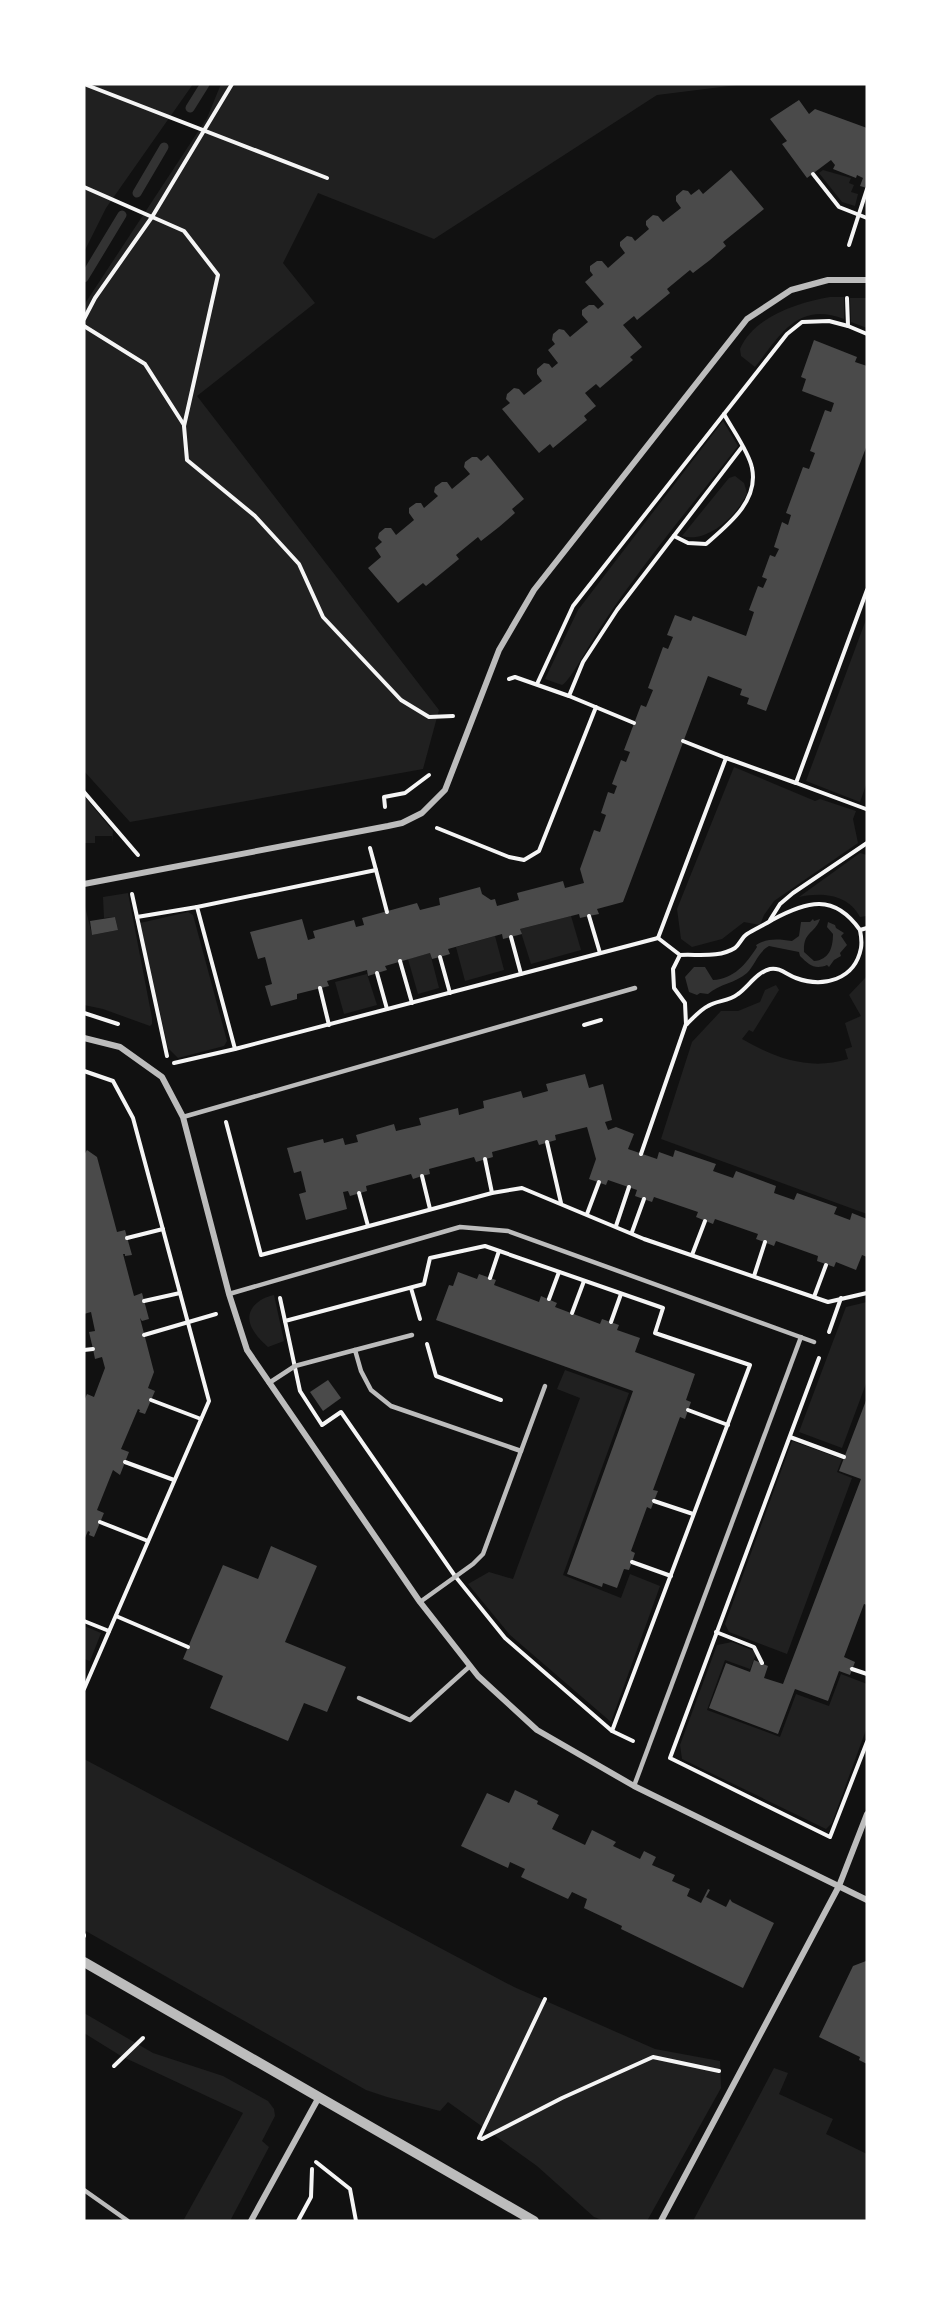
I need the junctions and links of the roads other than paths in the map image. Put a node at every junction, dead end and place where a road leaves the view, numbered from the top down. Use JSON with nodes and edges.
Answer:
{"nodes":[{"id":1,"x":867,"y":280,"type":"edge"},
{"id":2,"x":84,"y":884,"type":"edge"},
{"id":3,"x":634,"y":988,"type":"dead end"},
{"id":4,"x":84,"y":1038,"type":"edge"},
{"id":5,"x":183,"y":1117,"type":"junction"},
{"id":6,"x":229,"y":1294,"type":"junction"},
{"id":7,"x":412,"y":1335,"type":"dead end"},
{"id":8,"x":801,"y":1337,"type":"junction"},
{"id":9,"x":814,"y":1342,"type":"dead end"},
{"id":10,"x":355,"y":1350,"type":"junction"},
{"id":11,"x":269,"y":1383,"type":"junction"},
{"id":12,"x":545,"y":1386,"type":"dead end"},
{"id":13,"x":521,"y":1451,"type":"junction"},
{"id":14,"x":420,"y":1602,"type":"junction"},
{"id":15,"x":470,"y":1666,"type":"junction"},
{"id":16,"x":359,"y":1698,"type":"dead end"},
{"id":17,"x":634,"y":1786,"type":"junction"},
{"id":18,"x":867,"y":1814,"type":"edge"},
{"id":19,"x":839,"y":1886,"type":"junction"},
{"id":20,"x":867,"y":1900,"type":"edge"},
{"id":21,"x":84,"y":1962,"type":"edge"},
{"id":22,"x":319,"y":2097,"type":"junction"},
{"id":23,"x":84,"y":2190,"type":"edge"},
{"id":24,"x":128,"y":2221,"type":"edge"},
{"id":25,"x":251,"y":2221,"type":"edge"},
{"id":26,"x":534,"y":2221,"type":"edge"},
{"id":27,"x":661,"y":2221,"type":"edge"}],
"edges":[{"from":1,"to":2,"type":"street"},
{"from":3,"to":5,"type":"lane"},
{"from":4,"to":5,"type":"street"},
{"from":5,"to":6,"type":"street"},
{"from":6,"to":8,"type":"lane"},
{"from":6,"to":11,"type":"street"},
{"from":7,"to":10,"type":"lane"},
{"from":8,"to":9,"type":"lane"},
{"from":8,"to":17,"type":"lane"},
{"from":10,"to":11,"type":"lane"},
{"from":10,"to":13,"type":"lane"},
{"from":11,"to":14,"type":"street"},
{"from":12,"to":13,"type":"lane"},
{"from":13,"to":14,"type":"lane"},
{"from":14,"to":15,"type":"street"},
{"from":15,"to":16,"type":"lane"},
{"from":15,"to":17,"type":"street"},
{"from":17,"to":19,"type":"street"},
{"from":18,"to":19,"type":"street"},
{"from":19,"to":20,"type":"street"},
{"from":19,"to":27,"type":"street"},
{"from":21,"to":22,"type":"street"},
{"from":22,"to":25,"type":"street"},
{"from":22,"to":26,"type":"street"},
{"from":23,"to":24,"type":"lane"}]}
